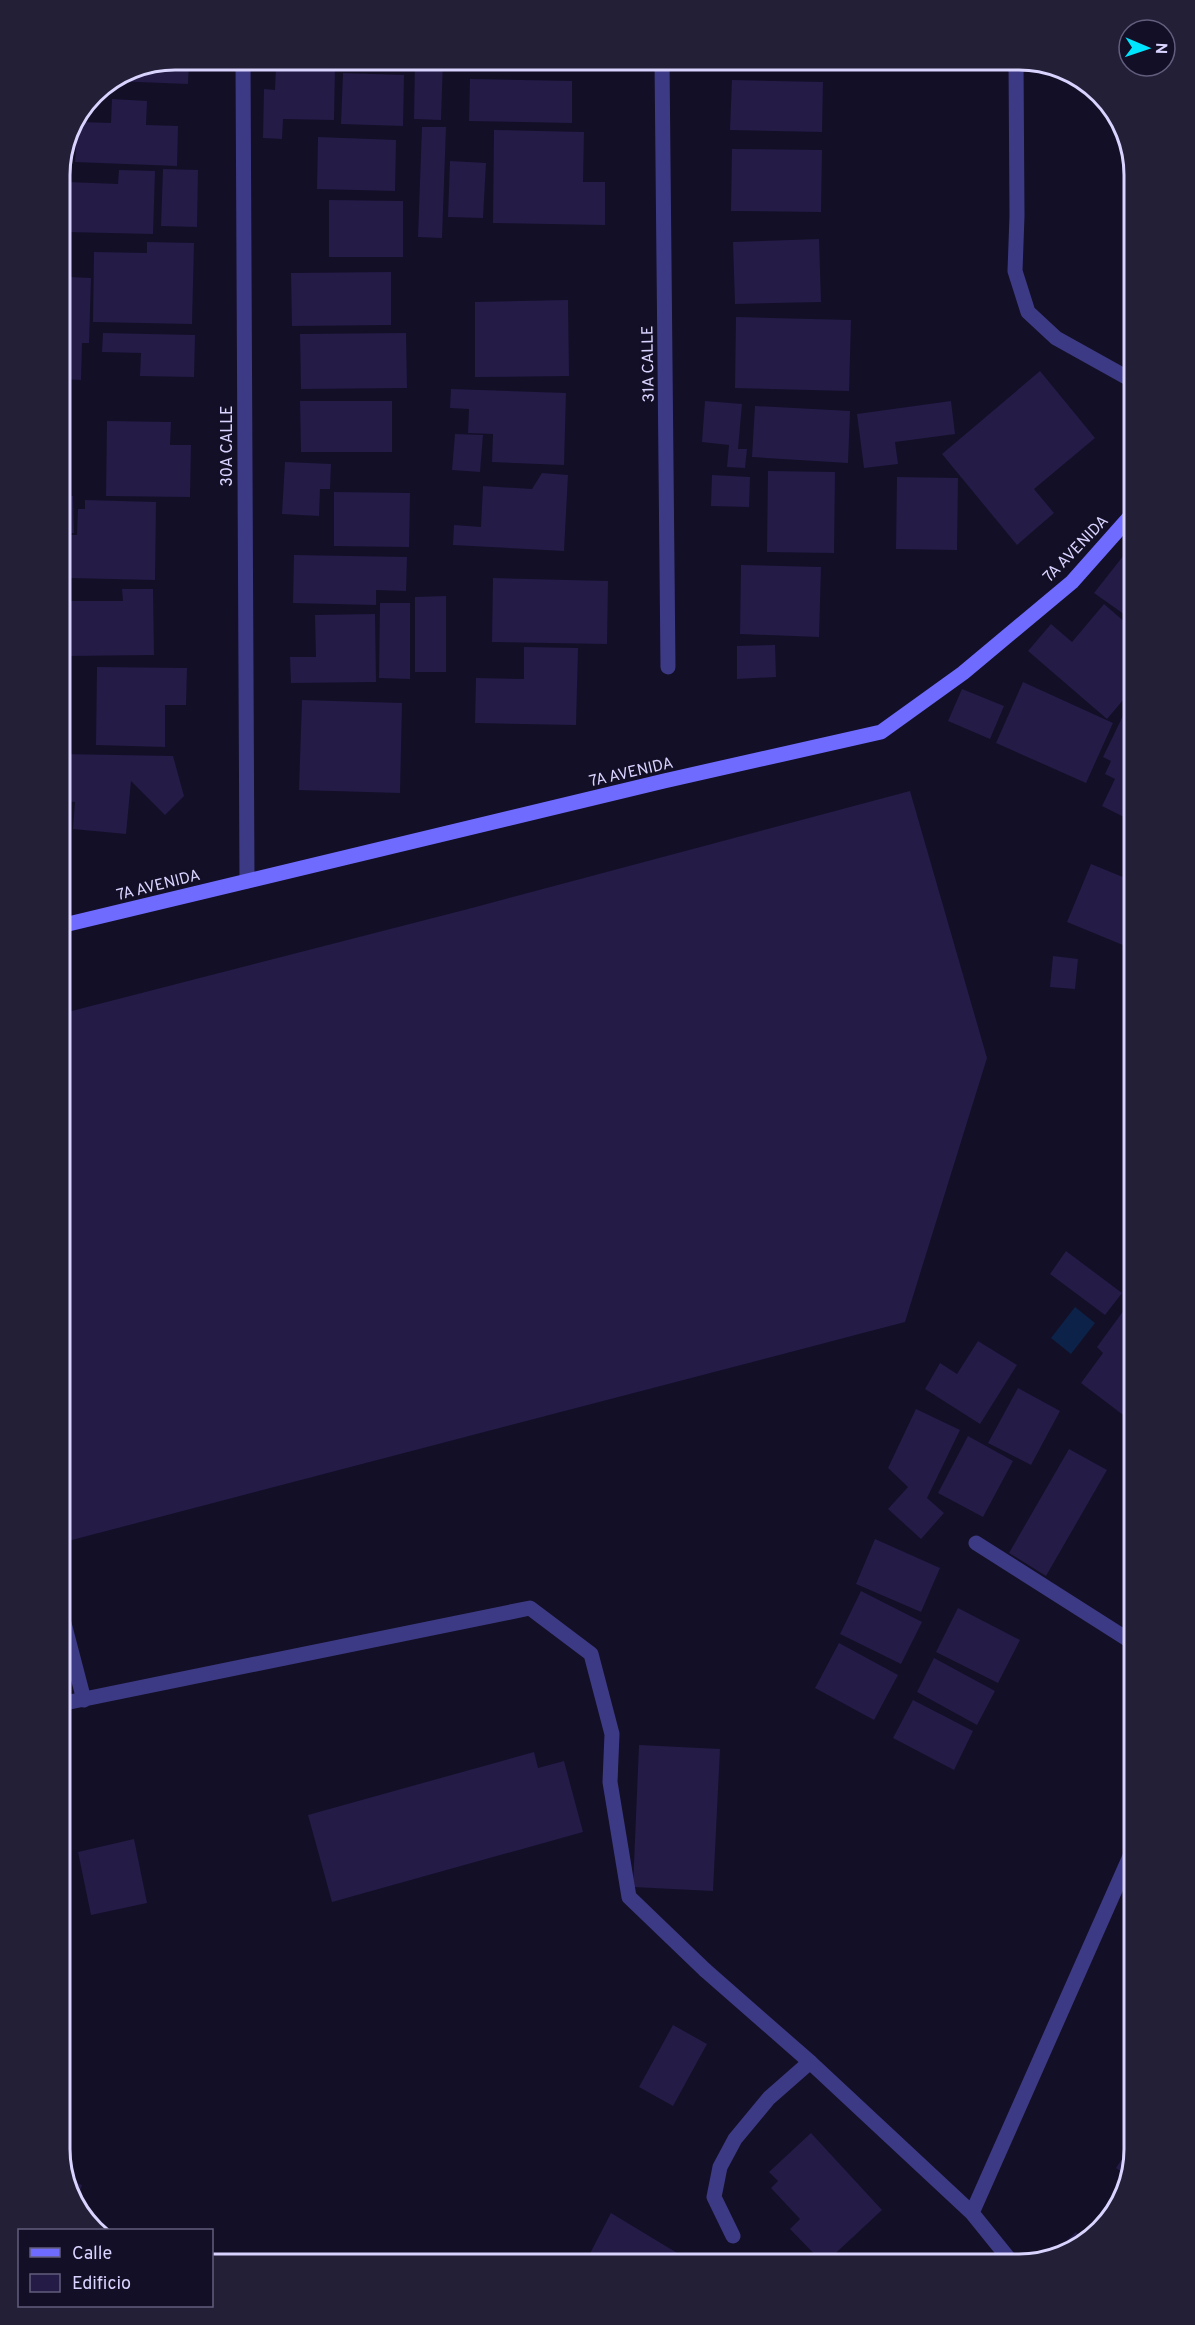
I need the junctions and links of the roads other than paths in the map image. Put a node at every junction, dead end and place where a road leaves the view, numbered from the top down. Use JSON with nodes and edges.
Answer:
{"nodes":[{"id":1,"x":243,"y":71,"type":"edge"},
{"id":2,"x":662,"y":71,"type":"edge"},
{"id":3,"x":1016,"y":71,"type":"edge"},
{"id":4,"x":1124,"y":376,"type":"edge"},
{"id":5,"x":1124,"y":523,"type":"edge"},
{"id":6,"x":668,"y":667,"type":"dead end"},
{"id":7,"x":247,"y":881,"type":"junction"},
{"id":8,"x":71,"y":923,"type":"edge"},
{"id":9,"x":976,"y":1543,"type":"dead end"},
{"id":10,"x":1124,"y":1637,"type":"edge"},
{"id":11,"x":70,"y":1647,"type":"edge"},
{"id":12,"x":84,"y":1700,"type":"junction"},
{"id":13,"x":70,"y":1702,"type":"edge"},
{"id":14,"x":1124,"y":1870,"type":"edge"},
{"id":15,"x":810,"y":2062,"type":"junction"},
{"id":16,"x":972,"y":2213,"type":"junction"},
{"id":17,"x":733,"y":2236,"type":"dead end"},
{"id":18,"x":1005,"y":2254,"type":"edge"}],
"edges":[{"from":1,"to":7,"type":"street","name":"30A CALLE"},
{"from":2,"to":6,"type":"street","name":"31A CALLE"},
{"from":3,"to":4,"type":"street"},
{"from":5,"to":7,"type":"street","name":"7A AVENIDA"},
{"from":7,"to":8,"type":"street","name":"7A AVENIDA"},
{"from":9,"to":10,"type":"street"},
{"from":11,"to":12,"type":"street"},
{"from":12,"to":13,"type":"street"},
{"from":12,"to":15,"type":"street"},
{"from":14,"to":16,"type":"street"},
{"from":15,"to":16,"type":"street"},
{"from":15,"to":17,"type":"street"},
{"from":16,"to":18,"type":"street"}]}
